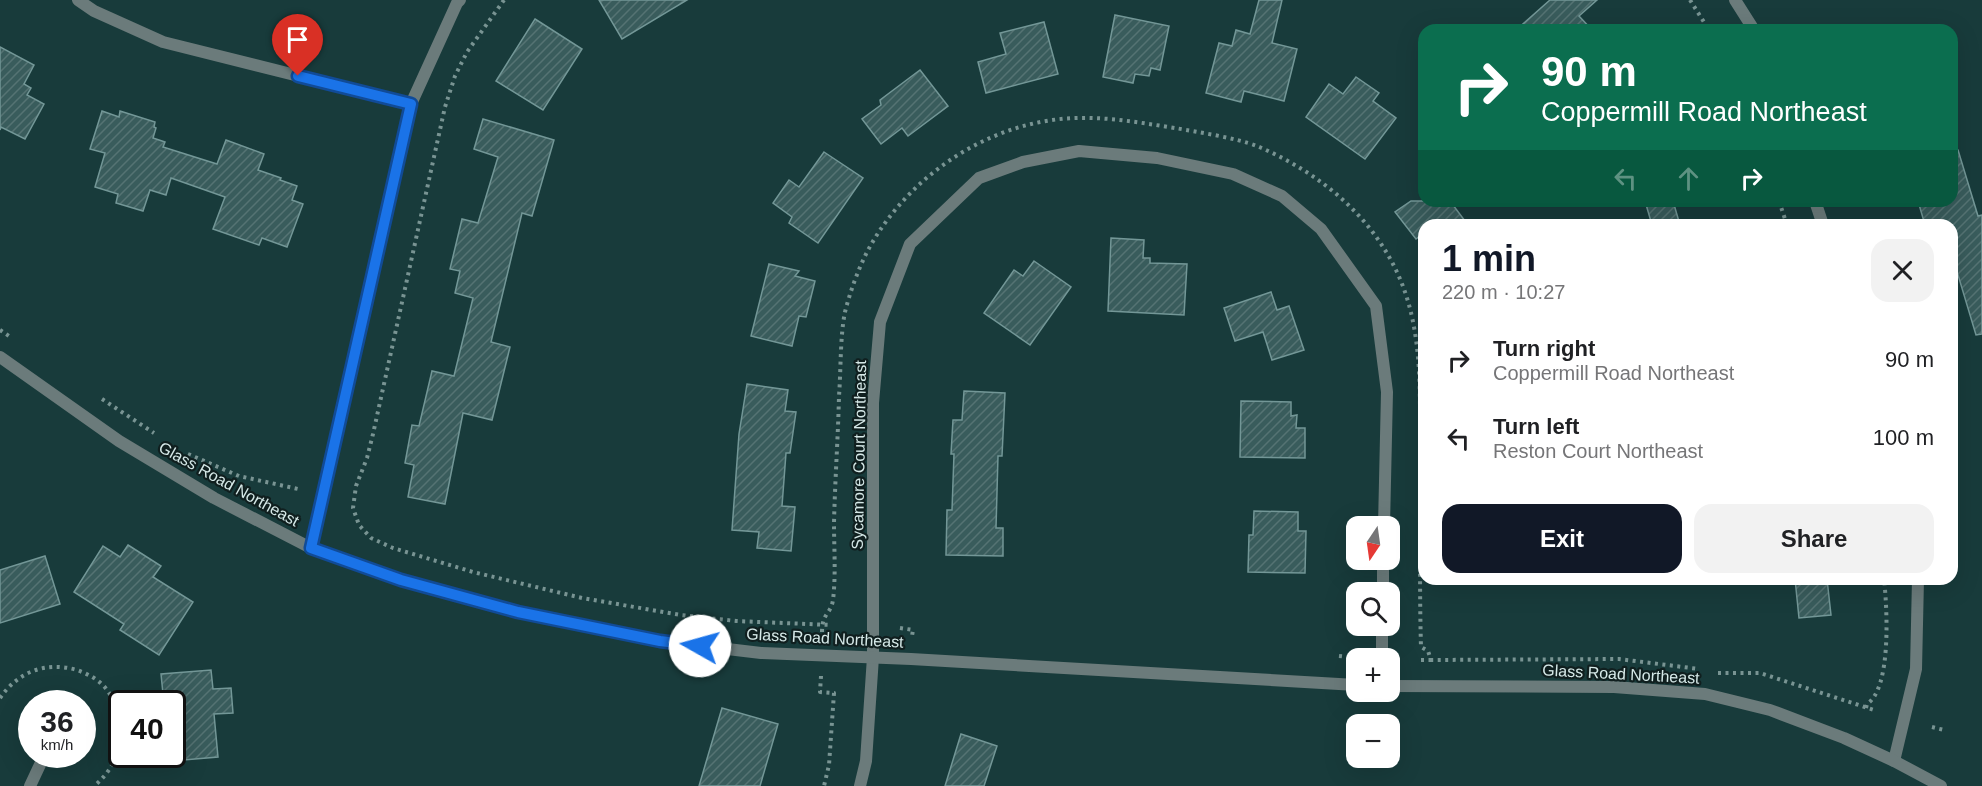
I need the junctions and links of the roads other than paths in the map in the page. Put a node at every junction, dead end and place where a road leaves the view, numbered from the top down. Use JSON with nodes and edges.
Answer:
{"nodes":[{"id":1,"x":78,"y":0,"type":"edge"},
{"id":2,"x":460,"y":0,"type":"edge"},
{"id":3,"x":1735,"y":0,"type":"edge"},
{"id":4,"x":1750,"y":24,"type":"edge"},
{"id":5,"x":411,"y":104,"type":"junction"},
{"id":6,"x":0,"y":357,"type":"edge"},
{"id":7,"x":1384,"y":516,"type":"edge"},
{"id":8,"x":311,"y":548,"type":"junction"},
{"id":9,"x":1918,"y":585,"type":"edge"},
{"id":10,"x":873,"y":657,"type":"junction"},
{"id":11,"x":1346,"y":684,"type":"edge"},
{"id":12,"x":1400,"y":686,"type":"edge"},
{"id":13,"x":1894,"y":761,"type":"junction"},
{"id":14,"x":38,"y":768,"type":"edge"},
{"id":15,"x":30,"y":786,"type":"edge"},
{"id":16,"x":860,"y":786,"type":"edge"},
{"id":17,"x":1941,"y":786,"type":"edge"}],
"edges":[{"from":1,"to":5,"type":"street"},
{"from":2,"to":5,"type":"street"},
{"from":3,"to":4,"type":"street"},
{"from":5,"to":8,"type":"street"},
{"from":6,"to":8,"type":"street","name":"Glass Road Northeast"},
{"from":7,"to":10,"type":"street","name":"Sycamore Court Northeast"},
{"from":8,"to":10,"type":"street","name":"Glass Road Northeast"},
{"from":9,"to":13,"type":"street"},
{"from":10,"to":11,"type":"street","name":"Glass Road Northeast"},
{"from":10,"to":16,"type":"street","name":"Sycamore Court Northeast"},
{"from":12,"to":13,"type":"street","name":"Glass Road Northeast"},
{"from":13,"to":17,"type":"street","name":"Glass Road Northeast"},
{"from":14,"to":15,"type":"street"}]}
